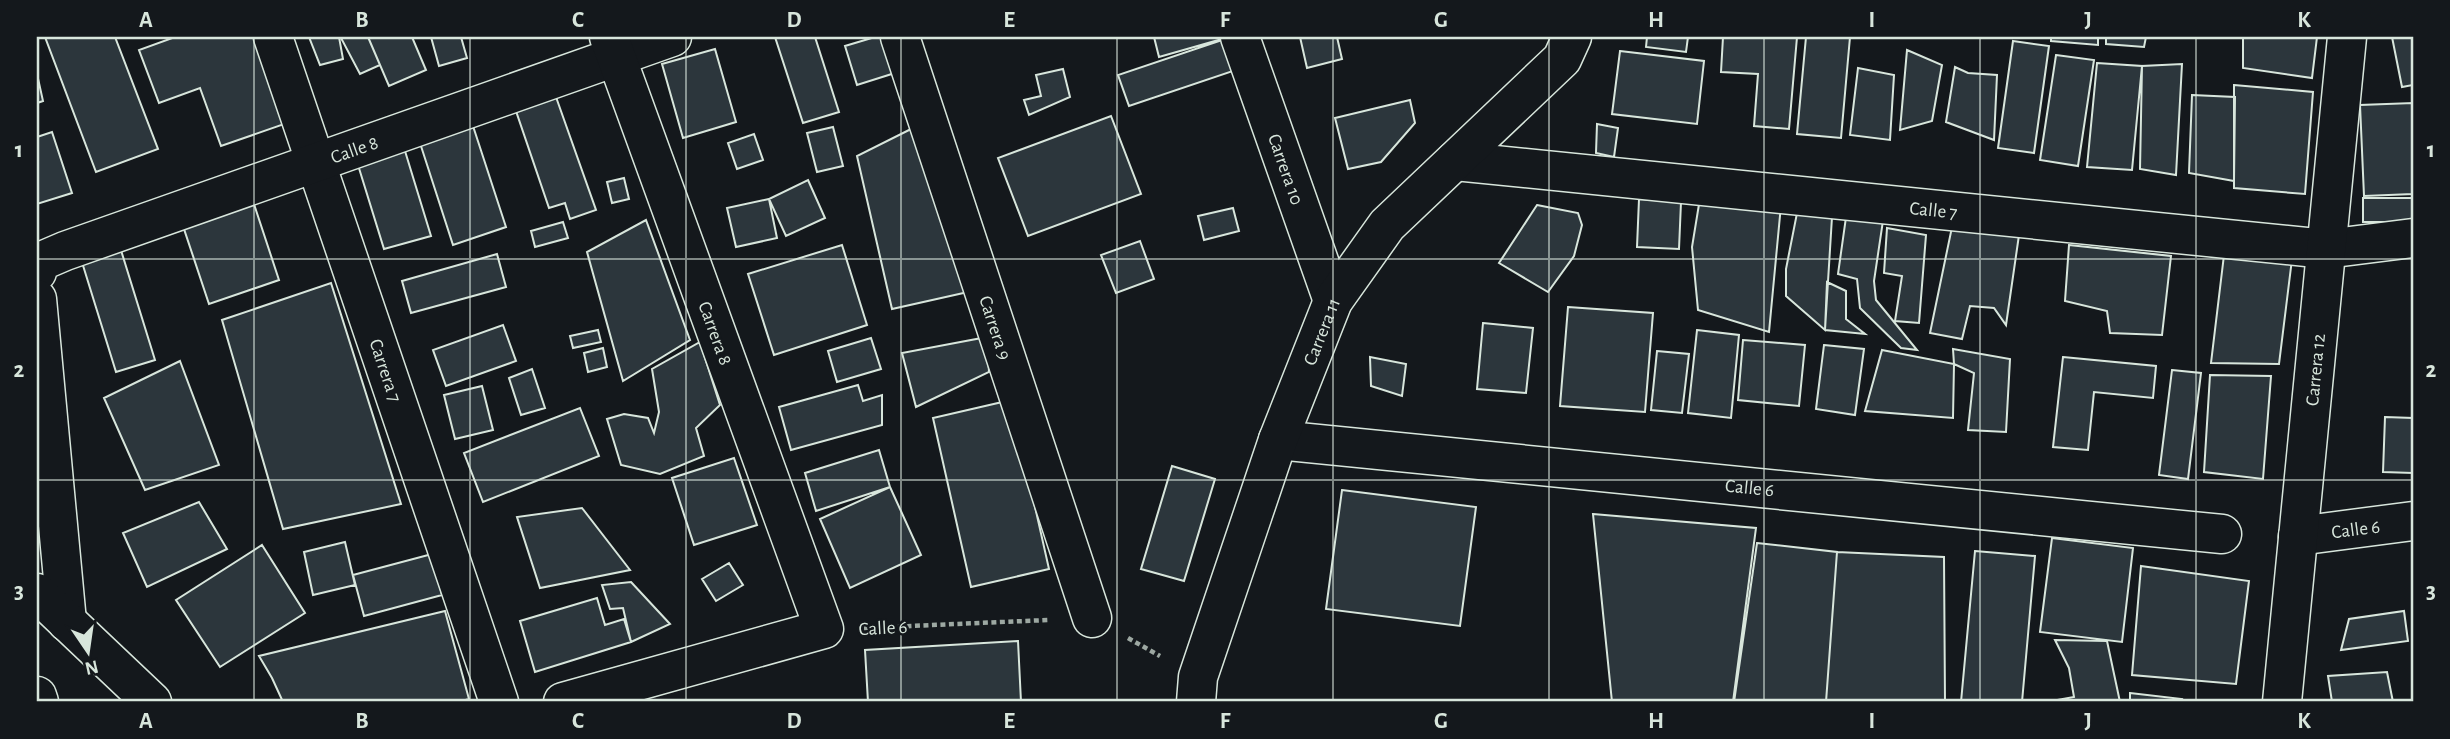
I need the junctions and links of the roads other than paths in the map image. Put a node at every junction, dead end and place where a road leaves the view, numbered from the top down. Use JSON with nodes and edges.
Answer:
{"nodes":[{"id":1,"x":273,"y":37,"type":"edge"},
{"id":2,"x":672,"y":37,"type":"edge"},
{"id":3,"x":900,"y":37,"type":"edge"},
{"id":4,"x":1240,"y":37,"type":"edge"},
{"id":5,"x":1572,"y":37,"type":"edge"},
{"id":6,"x":2347,"y":37,"type":"edge"},
{"id":7,"x":612,"y":47,"type":"edge"},
{"id":8,"x":1455,"y":162,"type":"junction"},
{"id":9,"x":316,"y":163,"type":"junction"},
{"id":10,"x":2413,"y":238,"type":"edge"},
{"id":11,"x":2326,"y":249,"type":"junction"},
{"id":12,"x":37,"y":263,"type":"edge"},
{"id":13,"x":37,"y":272,"type":"edge"},
{"id":14,"x":37,"y":299,"type":"edge"},
{"id":15,"x":1333,"y":301,"type":"junction"},
{"id":16,"x":1278,"y":440,"type":"junction"},
{"id":17,"x":2413,"y":521,"type":"edge"},
{"id":18,"x":2222,"y":534,"type":"dead end"},
{"id":19,"x":2298,"y":536,"type":"junction"},
{"id":20,"x":37,"y":593,"type":"edge"},
{"id":21,"x":1092,"y":618,"type":"road end"},
{"id":22,"x":67,"y":622,"type":"junction"},
{"id":23,"x":1197,"y":690,"type":"edge"},
{"id":24,"x":37,"y":696,"type":"edge"},
{"id":25,"x":38,"y":702,"type":"edge"},
{"id":26,"x":152,"y":702,"type":"edge"},
{"id":27,"x":499,"y":702,"type":"edge"},
{"id":28,"x":563,"y":702,"type":"edge"},
{"id":29,"x":2281,"y":702,"type":"edge"}],
"edges":[{"from":1,"to":9,"type":"street","name":"Carrera 7"},
{"from":2,"to":7,"type":"street","name":"Calle 8"},
{"from":3,"to":21,"type":"street","name":"Carrera 9"},
{"from":4,"to":15,"type":"street","name":"Carrera 10"},
{"from":5,"to":8,"type":"street","name":"Carrera 11"},
{"from":6,"to":11,"type":"street","name":"Carrera 12"},
{"from":7,"to":9,"type":"street","name":"Calle 8"},
{"from":7,"to":28,"type":"street","name":"Carrera 8"},
{"from":8,"to":11,"type":"street","name":"Calle 7"},
{"from":8,"to":15,"type":"street","name":"Carrera 11"},
{"from":9,"to":12,"type":"street","name":"Calle 8"},
{"from":9,"to":27,"type":"street","name":"Carrera 7"},
{"from":10,"to":11,"type":"street","name":"Calle 7"},
{"from":11,"to":19,"type":"street","name":"Carrera 12"},
{"from":12,"to":13,"type":"street"},
{"from":14,"to":22,"type":"street"},
{"from":15,"to":16,"type":"street","name":"Carrera 11"},
{"from":16,"to":18,"type":"street","name":"Calle 6"},
{"from":16,"to":23,"type":"street","name":"Carrera 11"},
{"from":17,"to":19,"type":"street","name":"Calle 6"},
{"from":19,"to":29,"type":"street","name":"Carrera 12"},
{"from":20,"to":22,"type":"street"},
{"from":22,"to":26,"type":"street"},
{"from":24,"to":25,"type":"street"}]}
